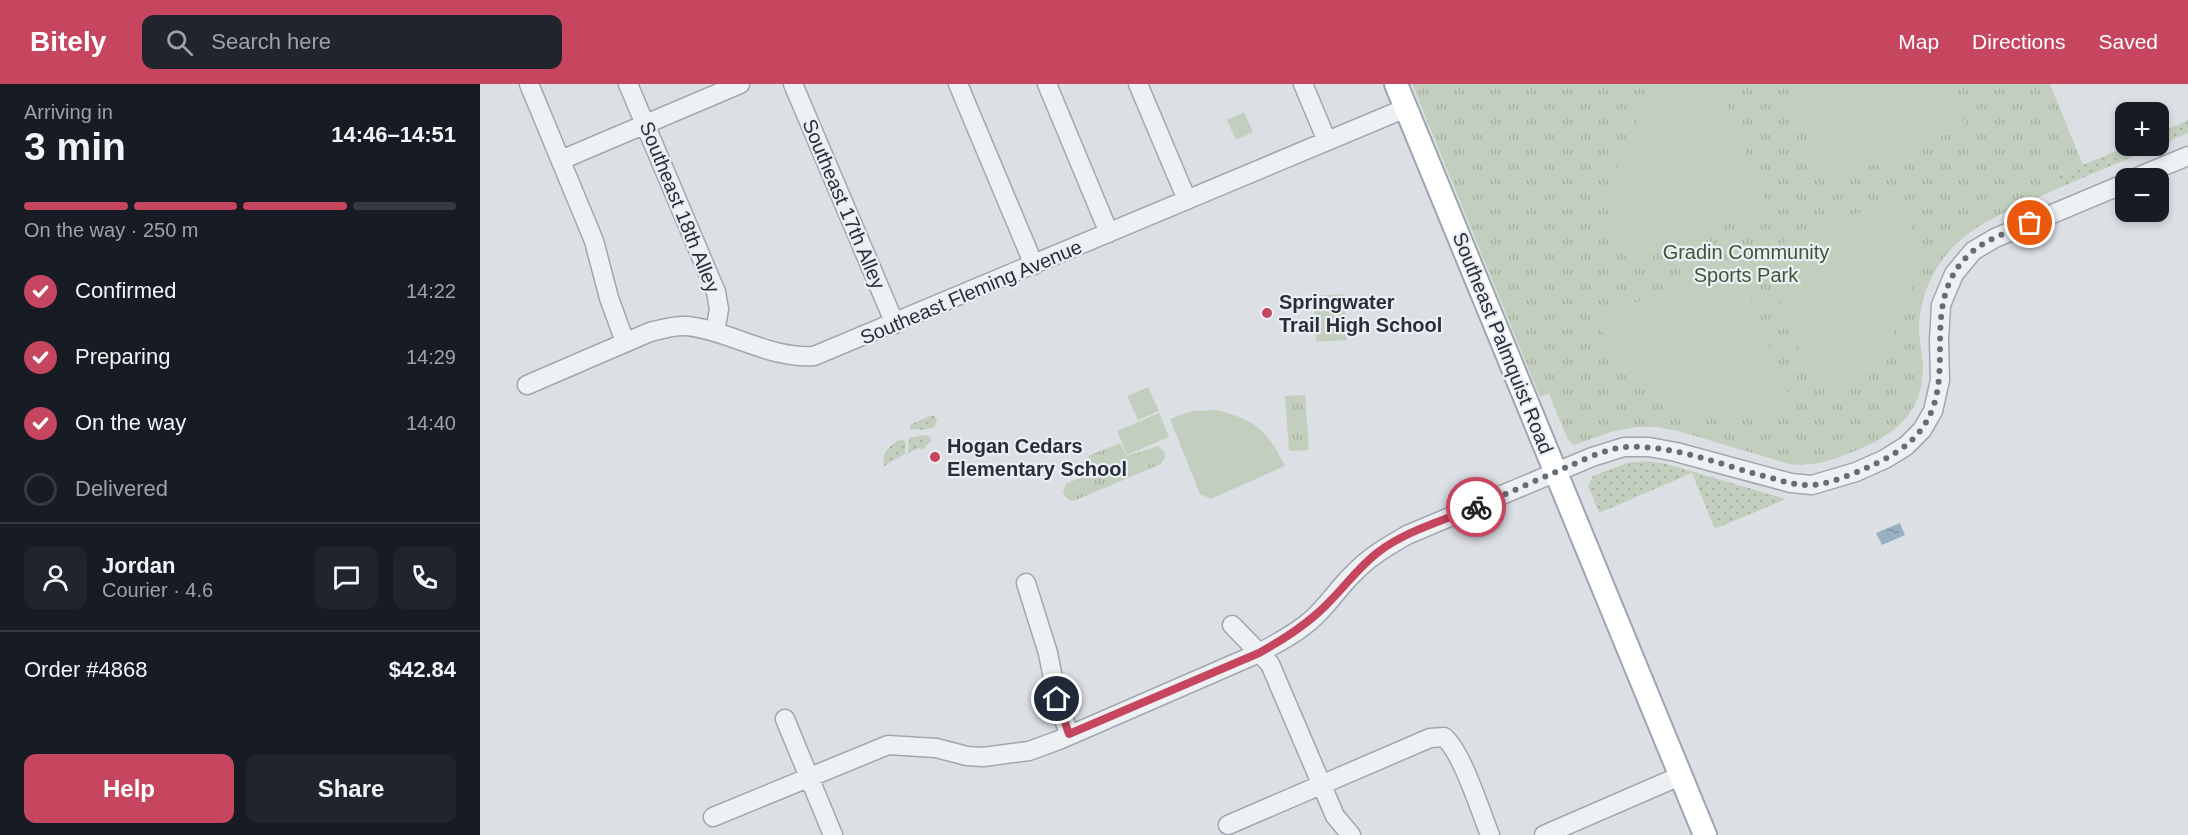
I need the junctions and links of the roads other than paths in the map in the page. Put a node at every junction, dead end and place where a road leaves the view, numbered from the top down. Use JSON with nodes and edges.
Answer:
{"nodes":[{"id":1,"x":529,"y":84,"type":"edge"},
{"id":2,"x":628,"y":84,"type":"edge"},
{"id":3,"x":740,"y":84,"type":"edge"},
{"id":4,"x":793,"y":84,"type":"edge"},
{"id":5,"x":958,"y":84,"type":"edge"},
{"id":6,"x":1047,"y":84,"type":"edge"},
{"id":7,"x":1138,"y":84,"type":"edge"},
{"id":8,"x":1303,"y":84,"type":"edge"},
{"id":9,"x":1396,"y":84,"type":"edge"},
{"id":10,"x":1406,"y":108,"type":"junction"},
{"id":11,"x":646,"y":124,"type":"junction"},
{"id":12,"x":1327,"y":141,"type":"junction"},
{"id":13,"x":2188,"y":156,"type":"edge"},
{"id":14,"x":561,"y":160,"type":"junction"},
{"id":15,"x":2159,"y":168,"type":"edge"},
{"id":16,"x":2115,"y":188,"type":"edge"},
{"id":17,"x":1188,"y":200,"type":"junction"},
{"id":18,"x":1109,"y":233,"type":"junction"},
{"id":19,"x":1034,"y":265,"type":"junction"},
{"id":20,"x":895,"y":324,"type":"junction"},
{"id":21,"x":715,"y":332,"type":"junction"},
{"id":22,"x":626,"y":342,"type":"junction"},
{"id":23,"x":527,"y":385,"type":"dead end"},
{"id":24,"x":1556,"y":472,"type":"junction"},
{"id":25,"x":1026,"y":583,"type":"dead end"},
{"id":26,"x":1232,"y":625,"type":"dead end"},
{"id":27,"x":1259,"y":653,"type":"junction"},
{"id":28,"x":785,"y":719,"type":"dead end"},
{"id":29,"x":1069,"y":734,"type":"junction"},
{"id":30,"x":1680,"y":776,"type":"junction"},
{"id":31,"x":809,"y":777,"type":"junction"},
{"id":32,"x":1322,"y":786,"type":"junction"},
{"id":33,"x":713,"y":817,"type":"dead end"},
{"id":34,"x":1228,"y":825,"type":"dead end"},
{"id":35,"x":833,"y":835,"type":"edge"},
{"id":36,"x":1351,"y":835,"type":"edge"},
{"id":37,"x":1490,"y":835,"type":"edge"},
{"id":38,"x":1544,"y":835,"type":"edge"},
{"id":39,"x":1705,"y":835,"type":"edge"}],
"edges":[{"from":1,"to":14,"type":"street"},
{"from":2,"to":11,"type":"street","name":"Southeast 18th Alley"},
{"from":3,"to":11,"type":"street"},
{"from":4,"to":20,"type":"street","name":"Southeast 17th Alley"},
{"from":5,"to":19,"type":"street"},
{"from":6,"to":18,"type":"street"},
{"from":7,"to":17,"type":"street"},
{"from":8,"to":12,"type":"street"},
{"from":9,"to":10,"type":"main road","name":"Southeast Palmquist Road"},
{"from":10,"to":12,"type":"street","name":"Southeast Fleming Avenue"},
{"from":10,"to":24,"type":"main road","name":"Southeast Palmquist Road"},
{"from":11,"to":14,"type":"street"},
{"from":11,"to":21,"type":"street","name":"Southeast 18th Alley"},
{"from":12,"to":17,"type":"street","name":"Southeast Fleming Avenue"},
{"from":13,"to":15,"type":"street"},
{"from":14,"to":22,"type":"street"},
{"from":16,"to":24,"type":"street"},
{"from":17,"to":18,"type":"street","name":"Southeast Fleming Avenue"},
{"from":18,"to":19,"type":"street","name":"Southeast Fleming Avenue"},
{"from":19,"to":20,"type":"street","name":"Southeast Fleming Avenue"},
{"from":20,"to":21,"type":"street","name":"Southeast Fleming Avenue"},
{"from":21,"to":22,"type":"street","name":"Southeast Fleming Avenue"},
{"from":22,"to":23,"type":"street","name":"Southeast Fleming Avenue"},
{"from":24,"to":27,"type":"street"},
{"from":24,"to":30,"type":"main road","name":"Southeast Palmquist Road"},
{"from":25,"to":29,"type":"street"},
{"from":26,"to":27,"type":"street"},
{"from":27,"to":29,"type":"street"},
{"from":27,"to":32,"type":"street"},
{"from":28,"to":31,"type":"street"},
{"from":29,"to":31,"type":"street"},
{"from":30,"to":38,"type":"street"},
{"from":30,"to":39,"type":"main road","name":"Southeast Palmquist Road"},
{"from":31,"to":33,"type":"street"},
{"from":31,"to":35,"type":"street"},
{"from":32,"to":34,"type":"street"},
{"from":32,"to":36,"type":"street"},
{"from":32,"to":37,"type":"street"}]}
